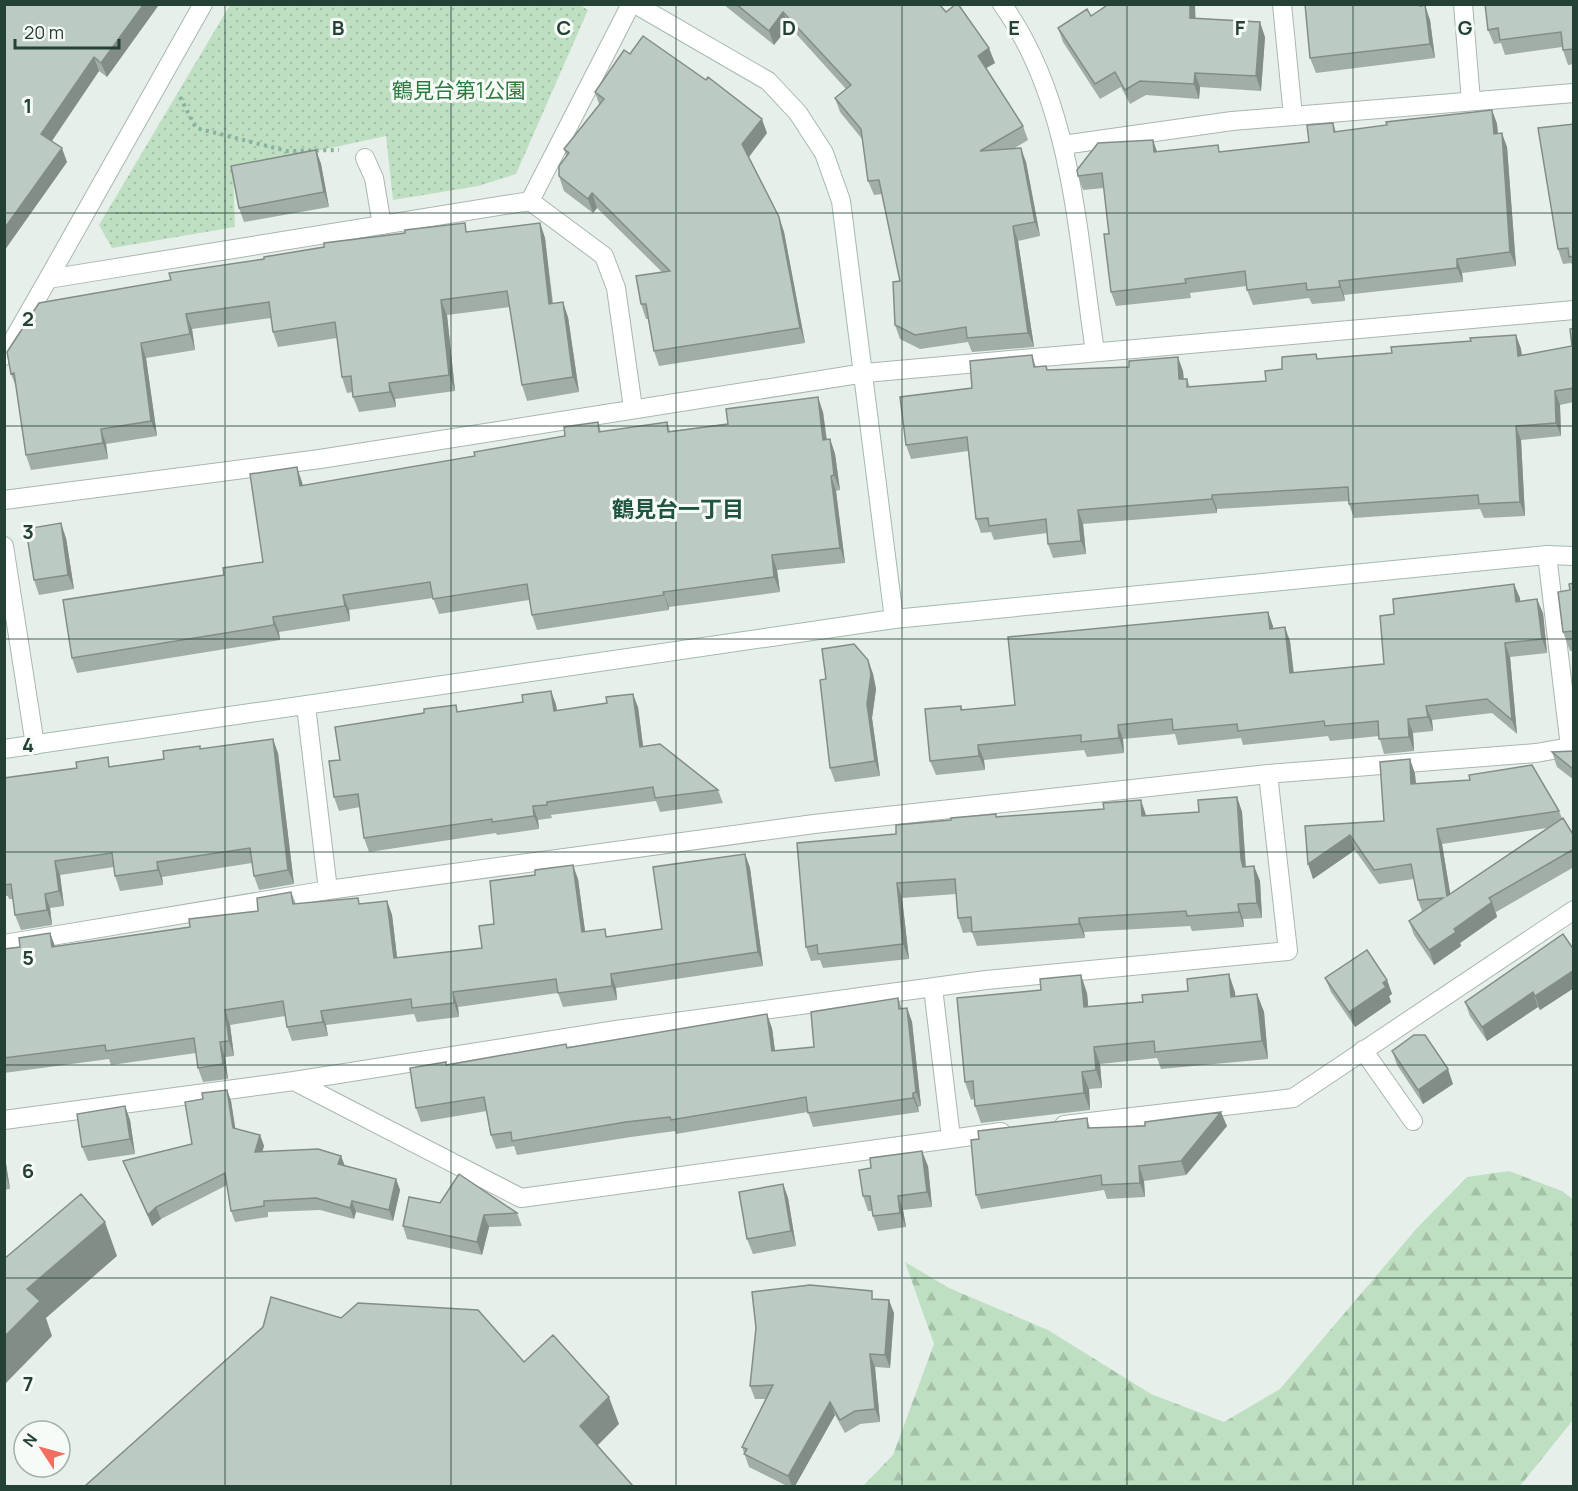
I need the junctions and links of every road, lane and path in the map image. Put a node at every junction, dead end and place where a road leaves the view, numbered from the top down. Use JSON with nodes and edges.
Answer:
{"nodes":[{"id":1,"x":203,"y":4,"type":"edge"},
{"id":2,"x":633,"y":4,"type":"edge"},
{"id":3,"x":1002,"y":4,"type":"edge"},
{"id":4,"x":1282,"y":4,"type":"edge"},
{"id":5,"x":1463,"y":4,"type":"edge"},
{"id":6,"x":158,"y":85,"type":"junction"},
{"id":7,"x":1574,"y":93,"type":"edge"},
{"id":8,"x":1471,"y":101,"type":"junction"},
{"id":9,"x":1293,"y":116,"type":"junction"},
{"id":10,"x":1064,"y":145,"type":"junction"},
{"id":11,"x":365,"y":158,"type":"joint"},
{"id":12,"x":530,"y":201,"type":"junction"},
{"id":13,"x":382,"y":225,"type":"junction"},
{"id":14,"x":48,"y":279,"type":"junction"},
{"id":15,"x":1574,"y":310,"type":"edge"},
{"id":16,"x":1095,"y":351,"type":"junction"},
{"id":17,"x":4,"y":356,"type":"edge"},
{"id":18,"x":865,"y":373,"type":"junction"},
{"id":19,"x":633,"y":408,"type":"junction"},
{"id":20,"x":4,"y":500,"type":"edge"},
{"id":21,"x":4,"y":546,"type":"edge"},
{"id":22,"x":1546,"y":555,"type":"junction"},
{"id":23,"x":1574,"y":556,"type":"edge"},
{"id":24,"x":894,"y":619,"type":"junction"},
{"id":25,"x":306,"y":706,"type":"junction"},
{"id":26,"x":35,"y":745,"type":"junction"},
{"id":27,"x":1572,"y":747,"type":"edge"},
{"id":28,"x":4,"y":749,"type":"edge"},
{"id":29,"x":1268,"y":774,"type":"junction"},
{"id":30,"x":328,"y":890,"type":"junction"},
{"id":31,"x":1574,"y":910,"type":"edge"},
{"id":32,"x":4,"y":944,"type":"edge"},
{"id":33,"x":933,"y":988,"type":"junction"},
{"id":34,"x":1363,"y":1050,"type":"junction"},
{"id":35,"x":294,"y":1081,"type":"junction"},
{"id":36,"x":4,"y":1120,"type":"edge"},
{"id":37,"x":1413,"y":1120,"type":"dead end"},
{"id":38,"x":1045,"y":1127,"type":"edge"},
{"id":39,"x":1022,"y":1130,"type":"edge"},
{"id":40,"x":951,"y":1138,"type":"junction"}],
"edges":[{"from":1,"to":6,"type":"street"},
{"from":2,"to":12,"type":"street"},
{"from":2,"to":18,"type":"street"},
{"from":3,"to":10,"type":"street"},
{"from":4,"to":9,"type":"street"},
{"from":5,"to":8,"type":"street"},
{"from":6,"to":11,"type":"path"},
{"from":6,"to":14,"type":"street"},
{"from":7,"to":8,"type":"street"},
{"from":8,"to":9,"type":"street"},
{"from":9,"to":10,"type":"street"},
{"from":10,"to":16,"type":"street"},
{"from":11,"to":13,"type":"street"},
{"from":12,"to":13,"type":"street"},
{"from":12,"to":19,"type":"street"},
{"from":13,"to":14,"type":"street"},
{"from":14,"to":17,"type":"street"},
{"from":15,"to":16,"type":"street"},
{"from":16,"to":18,"type":"street"},
{"from":18,"to":19,"type":"street"},
{"from":18,"to":24,"type":"street"},
{"from":19,"to":20,"type":"street"},
{"from":21,"to":26,"type":"street"},
{"from":22,"to":23,"type":"street"},
{"from":22,"to":24,"type":"street"},
{"from":22,"to":27,"type":"street"},
{"from":24,"to":25,"type":"street"},
{"from":25,"to":26,"type":"street"},
{"from":25,"to":30,"type":"street"},
{"from":26,"to":28,"type":"street"},
{"from":27,"to":29,"type":"street"},
{"from":29,"to":30,"type":"street"},
{"from":29,"to":33,"type":"street"},
{"from":30,"to":32,"type":"street"},
{"from":31,"to":34,"type":"street"},
{"from":33,"to":35,"type":"street"},
{"from":33,"to":40,"type":"street"},
{"from":34,"to":37,"type":"street"},
{"from":34,"to":38,"type":"street"},
{"from":35,"to":36,"type":"street"},
{"from":35,"to":40,"type":"street"},
{"from":39,"to":40,"type":"street"}]}
